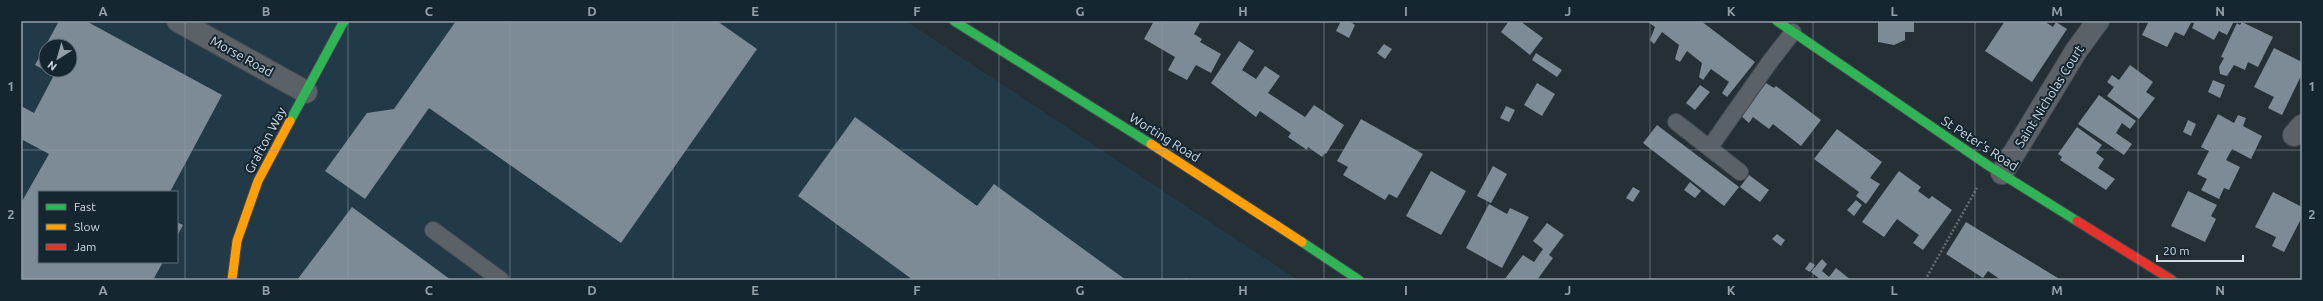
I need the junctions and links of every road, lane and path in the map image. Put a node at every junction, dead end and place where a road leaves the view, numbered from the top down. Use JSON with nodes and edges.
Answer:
{"nodes":[{"id":1,"x":178,"y":21,"type":"edge"},
{"id":2,"x":344,"y":21,"type":"edge"},
{"id":3,"x":954,"y":21,"type":"edge"},
{"id":4,"x":1777,"y":21,"type":"edge"},
{"id":5,"x":2098,"y":21,"type":"edge"},
{"id":6,"x":1793,"y":32,"type":"junction"},
{"id":7,"x":306,"y":92,"type":"junction"},
{"id":8,"x":1676,"y":122,"type":"dead end"},
{"id":9,"x":1710,"y":147,"type":"junction"},
{"id":10,"x":1995,"y":170,"type":"junction"},
{"id":11,"x":1740,"y":172,"type":"dead end"},
{"id":12,"x":434,"y":230,"type":"dead end"},
{"id":13,"x":2162,"y":278,"type":"edge"},
{"id":14,"x":232,"y":280,"type":"edge"},
{"id":15,"x":501,"y":280,"type":"edge"},
{"id":16,"x":1359,"y":280,"type":"edge"},
{"id":17,"x":1925,"y":280,"type":"edge"}],
"edges":[{"from":1,"to":7,"type":"street","name":"Morse Road"},
{"from":2,"to":7,"type":"street","name":"Grafton Way"},
{"from":3,"to":16,"type":"street","name":"Worting Road"},
{"from":4,"to":6,"type":"street","name":"St Peter's Road"},
{"from":5,"to":10,"type":"street","name":"Saint Nicholas Court"},
{"from":6,"to":9,"type":"lane"},
{"from":6,"to":10,"type":"street","name":"St Peter's Road"},
{"from":7,"to":14,"type":"street","name":"Grafton Way"},
{"from":8,"to":9,"type":"lane"},
{"from":9,"to":11,"type":"lane"},
{"from":10,"to":13,"type":"street","name":"St Peter's Road"},
{"from":10,"to":17,"type":"path"},
{"from":12,"to":15,"type":"lane"}]}
